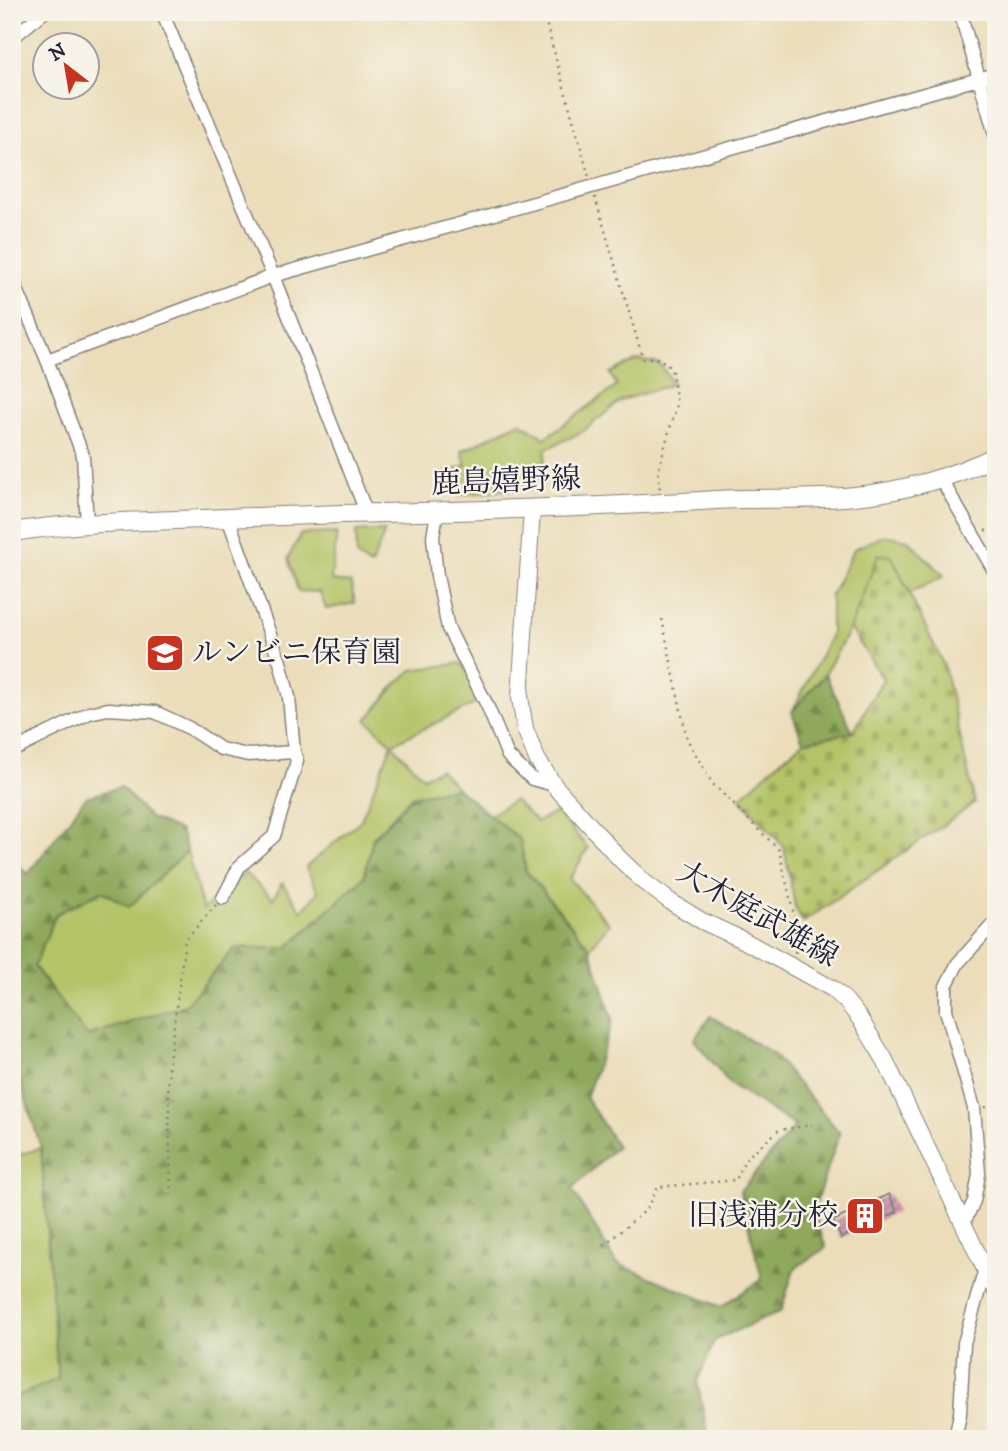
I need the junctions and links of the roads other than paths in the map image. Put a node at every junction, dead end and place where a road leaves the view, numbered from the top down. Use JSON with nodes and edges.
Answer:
{"nodes":[{"id":1,"x":44,"y":12,"type":"edge"},
{"id":2,"x":162,"y":12,"type":"edge"},
{"id":3,"x":960,"y":12,"type":"edge"},
{"id":4,"x":12,"y":38,"type":"edge"},
{"id":5,"x":996,"y":74,"type":"edge"},
{"id":6,"x":979,"y":79,"type":"junction"},
{"id":7,"x":996,"y":138,"type":"edge"},
{"id":8,"x":273,"y":276,"type":"junction"},
{"id":9,"x":12,"y":278,"type":"edge"},
{"id":10,"x":47,"y":360,"type":"junction"},
{"id":11,"x":996,"y":456,"type":"edge"},
{"id":12,"x":940,"y":478,"type":"junction"},
{"id":13,"x":532,"y":509,"type":"junction"},
{"id":14,"x":437,"y":513,"type":"junction"},
{"id":15,"x":367,"y":514,"type":"junction"},
{"id":16,"x":228,"y":518,"type":"junction"},
{"id":17,"x":87,"y":524,"type":"junction"},
{"id":18,"x":12,"y":533,"type":"edge"},
{"id":19,"x":996,"y":574,"type":"edge"},
{"id":20,"x":12,"y":751,"type":"edge"},
{"id":21,"x":294,"y":752,"type":"junction"},
{"id":22,"x":554,"y":785,"type":"junction"},
{"id":23,"x":223,"y":898,"type":"road end"},
{"id":24,"x":996,"y":921,"type":"edge"},
{"id":25,"x":962,"y":1225,"type":"junction"},
{"id":26,"x":985,"y":1269,"type":"junction"},
{"id":27,"x":996,"y":1292,"type":"edge"},
{"id":28,"x":955,"y":1439,"type":"edge"}],
"edges":[{"from":1,"to":4,"type":"street"},
{"from":2,"to":8,"type":"street"},
{"from":3,"to":6,"type":"street"},
{"from":5,"to":6,"type":"street"},
{"from":6,"to":7,"type":"street"},
{"from":6,"to":8,"type":"street"},
{"from":8,"to":10,"type":"street"},
{"from":8,"to":15,"type":"street"},
{"from":9,"to":10,"type":"street"},
{"from":10,"to":17,"type":"street"},
{"from":11,"to":12,"type":"main road","name":"鹿島嬉野線"},
{"from":12,"to":13,"type":"main road","name":"鹿島嬉野線"},
{"from":12,"to":19,"type":"street"},
{"from":13,"to":14,"type":"main road","name":"鹿島嬉野線"},
{"from":13,"to":22,"type":"main road","name":"大木庭武雄線"},
{"from":14,"to":15,"type":"main road","name":"鹿島嬉野線"},
{"from":14,"to":22,"type":"street"},
{"from":15,"to":16,"type":"main road","name":"鹿島嬉野線"},
{"from":16,"to":17,"type":"main road","name":"鹿島嬉野線"},
{"from":16,"to":21,"type":"street"},
{"from":17,"to":18,"type":"main road","name":"鹿島嬉野線"},
{"from":20,"to":21,"type":"street"},
{"from":21,"to":23,"type":"street"},
{"from":22,"to":25,"type":"main road","name":"大木庭武雄線"},
{"from":24,"to":25,"type":"street"},
{"from":25,"to":26,"type":"main road","name":"大木庭武雄線"},
{"from":26,"to":27,"type":"main road","name":"大木庭武雄線"},
{"from":26,"to":28,"type":"street"}]}
